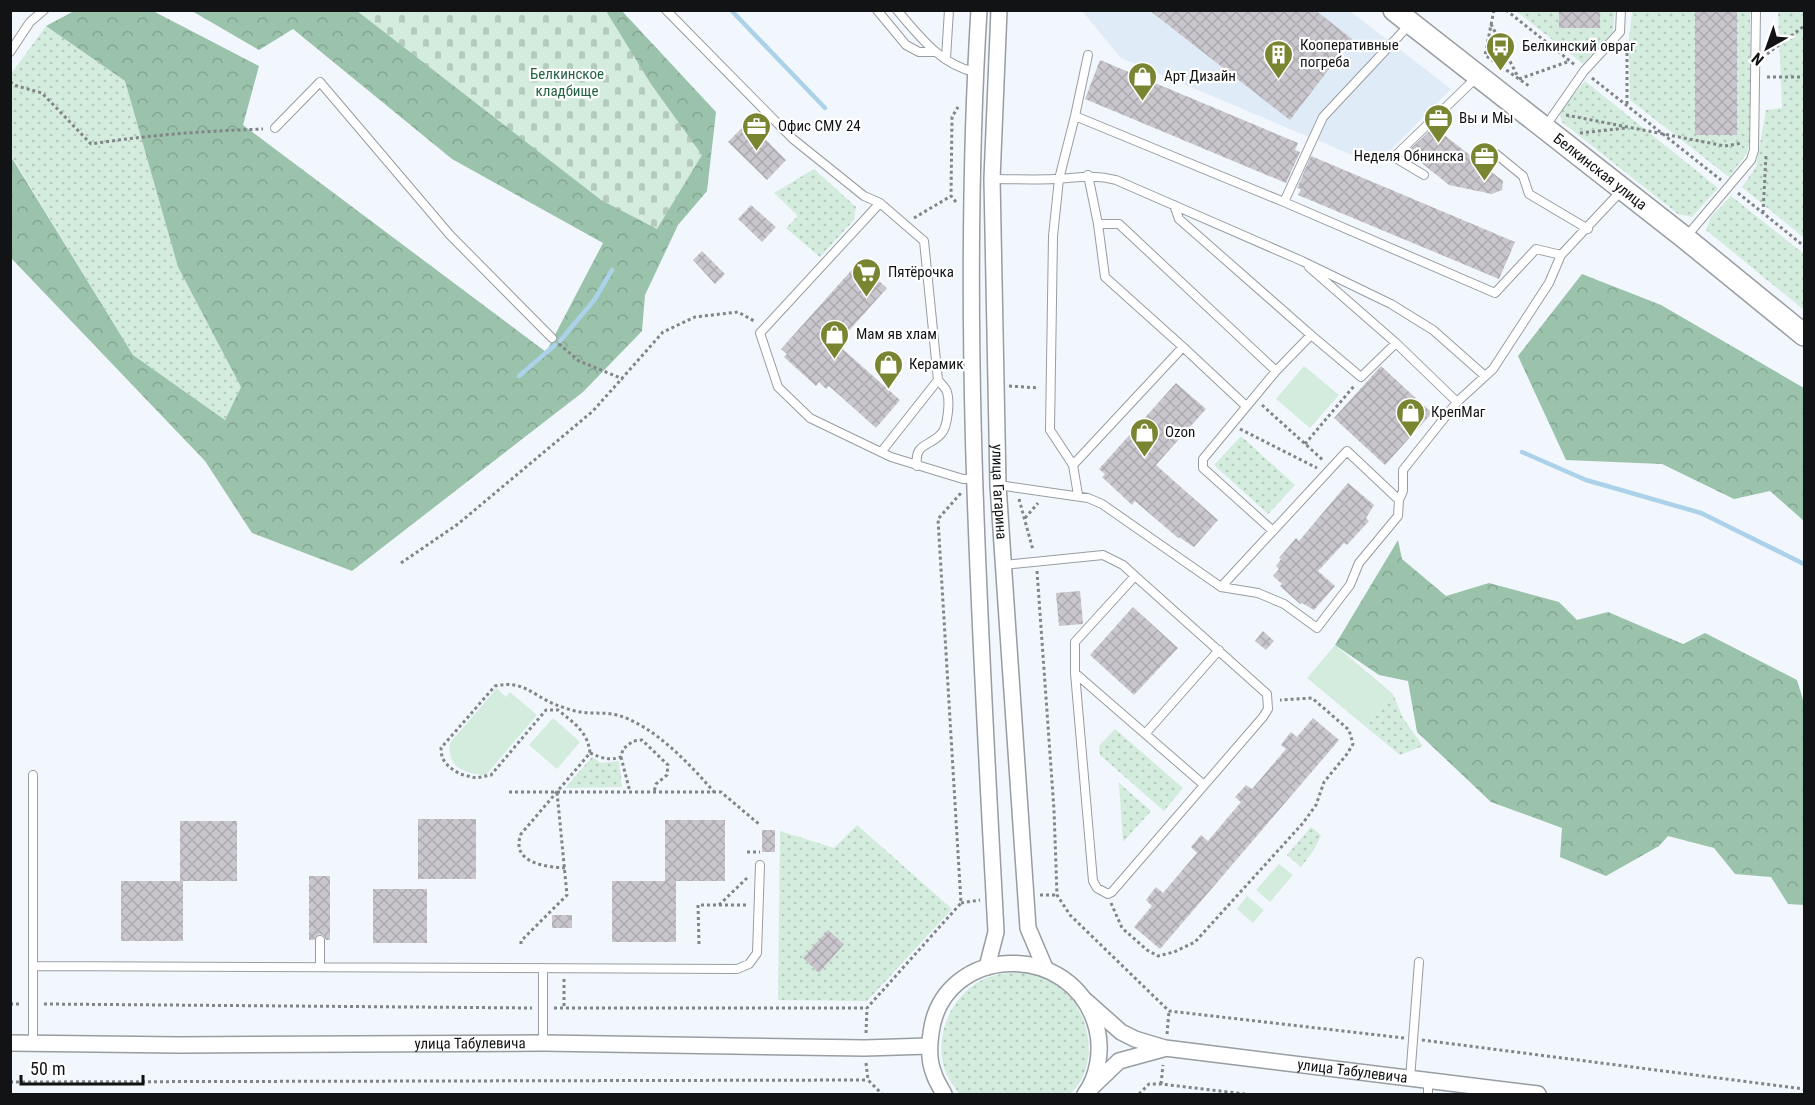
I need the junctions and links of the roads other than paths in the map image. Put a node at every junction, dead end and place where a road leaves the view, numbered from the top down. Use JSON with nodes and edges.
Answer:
{"nodes":[{"id":1,"x":44,"y":10,"type":"edge"},
{"id":2,"x":666,"y":10,"type":"edge"},
{"id":3,"x":877,"y":10,"type":"edge"},
{"id":4,"x":897,"y":10,"type":"edge"},
{"id":5,"x":949,"y":10,"type":"edge"},
{"id":6,"x":979,"y":10,"type":"edge"},
{"id":7,"x":999,"y":10,"type":"edge"},
{"id":8,"x":1621,"y":10,"type":"edge"},
{"id":9,"x":1756,"y":10,"type":"edge"},
{"id":10,"x":1402,"y":17,"type":"edge"},
{"id":11,"x":10,"y":52,"type":"edge"},
{"id":12,"x":934,"y":52,"type":"junction"},
{"id":13,"x":1088,"y":55,"type":"dead end"},
{"id":14,"x":946,"y":58,"type":"junction"},
{"id":15,"x":975,"y":72,"type":"junction"},
{"id":16,"x":1478,"y":76,"type":"junction"},
{"id":17,"x":1075,"y":116,"type":"junction"},
{"id":18,"x":275,"y":128,"type":"road end"},
{"id":19,"x":1544,"y":128,"type":"junction"},
{"id":20,"x":1496,"y":154,"type":"dead end"},
{"id":21,"x":1424,"y":175,"type":"dead end"},
{"id":22,"x":1088,"y":176,"type":"junction"},
{"id":23,"x":992,"y":179,"type":"junction"},
{"id":24,"x":1059,"y":179,"type":"junction"},
{"id":25,"x":1623,"y":190,"type":"junction"},
{"id":26,"x":1284,"y":202,"type":"junction"},
{"id":27,"x":880,"y":203,"type":"junction"},
{"id":28,"x":1174,"y":206,"type":"junction"},
{"id":29,"x":1098,"y":224,"type":"junction"},
{"id":30,"x":1588,"y":229,"type":"junction"},
{"id":31,"x":1685,"y":238,"type":"junction"},
{"id":32,"x":1561,"y":255,"type":"junction"},
{"id":33,"x":1302,"y":261,"type":"junction"},
{"id":34,"x":1311,"y":335,"type":"junction"},
{"id":35,"x":1804,"y":335,"type":"edge"},
{"id":36,"x":552,"y":338,"type":"road end"},
{"id":37,"x":1396,"y":344,"type":"junction"},
{"id":38,"x":1183,"y":347,"type":"junction"},
{"id":39,"x":1276,"y":371,"type":"junction"},
{"id":40,"x":1485,"y":376,"type":"junction"},
{"id":41,"x":938,"y":381,"type":"junction"},
{"id":42,"x":1457,"y":402,"type":"junction"},
{"id":43,"x":1246,"y":406,"type":"junction"},
{"id":44,"x":882,"y":451,"type":"junction"},
{"id":45,"x":1073,"y":465,"type":"junction"},
{"id":46,"x":917,"y":466,"type":"junction"},
{"id":47,"x":970,"y":479,"type":"junction"},
{"id":48,"x":998,"y":485,"type":"junction"},
{"id":49,"x":1078,"y":495,"type":"junction"},
{"id":50,"x":1399,"y":500,"type":"junction"},
{"id":51,"x":1273,"y":531,"type":"junction"},
{"id":52,"x":1004,"y":565,"type":"junction"},
{"id":53,"x":1135,"y":576,"type":"junction"},
{"id":54,"x":1221,"y":587,"type":"junction"},
{"id":55,"x":1219,"y":650,"type":"junction"},
{"id":56,"x":1075,"y":673,"type":"junction"},
{"id":57,"x":1145,"y":734,"type":"junction"},
{"id":58,"x":33,"y":775,"type":"dead end"},
{"id":59,"x":1204,"y":785,"type":"junction"},
{"id":60,"x":760,"y":864,"type":"dead end"},
{"id":61,"x":320,"y":940,"type":"dead end"},
{"id":62,"x":1419,"y":962,"type":"dead end"},
{"id":63,"x":33,"y":966,"type":"junction"},
{"id":64,"x":320,"y":967,"type":"junction"},
{"id":65,"x":987,"y":967,"type":"junction"},
{"id":66,"x":543,"y":968,"type":"junction"},
{"id":67,"x":1045,"y":968,"type":"junction"},
{"id":68,"x":1085,"y":1000,"type":"junction"},
{"id":69,"x":10,"y":1042,"type":"edge"},
{"id":70,"x":33,"y":1042,"type":"junction"},
{"id":71,"x":543,"y":1043,"type":"junction"},
{"id":72,"x":929,"y":1046,"type":"junction"},
{"id":73,"x":1165,"y":1048,"type":"junction"},
{"id":74,"x":1410,"y":1079,"type":"junction"},
{"id":75,"x":1428,"y":1088,"type":"edge"},
{"id":76,"x":1488,"y":1091,"type":"edge"},
{"id":77,"x":1086,"y":1093,"type":"edge"},
{"id":78,"x":944,"y":1095,"type":"edge"},
{"id":79,"x":1538,"y":1095,"type":"edge"}],
"edges":[{"from":1,"to":11,"type":"lane"},
{"from":2,"to":27,"type":"lane"},
{"from":3,"to":12,"type":"lane"},
{"from":4,"to":12,"type":"lane"},
{"from":5,"to":14,"type":"lane"},
{"from":6,"to":15,"type":"street","name":"улица Гагарина"},
{"from":7,"to":23,"type":"street","name":"улица Гагарина"},
{"from":8,"to":19,"type":"lane"},
{"from":9,"to":31,"type":"lane"},
{"from":10,"to":16,"type":"main road","name":"Белкинская улица"},
{"from":10,"to":26,"type":"lane"},
{"from":12,"to":14,"type":"lane"},
{"from":13,"to":17,"type":"lane"},
{"from":14,"to":15,"type":"lane"},
{"from":15,"to":47,"type":"street","name":"улица Гагарина"},
{"from":16,"to":19,"type":"main road","name":"Белкинская улица"},
{"from":16,"to":21,"type":"lane"},
{"from":17,"to":24,"type":"lane"},
{"from":17,"to":26,"type":"lane"},
{"from":18,"to":36,"type":"lane"},
{"from":19,"to":25,"type":"main road","name":"Белкинская улица"},
{"from":20,"to":30,"type":"lane"},
{"from":22,"to":24,"type":"lane"},
{"from":22,"to":28,"type":"lane"},
{"from":22,"to":29,"type":"lane"},
{"from":23,"to":24,"type":"lane"},
{"from":23,"to":48,"type":"street","name":"улица Гагарина"},
{"from":24,"to":45,"type":"lane"},
{"from":25,"to":30,"type":"lane"},
{"from":25,"to":31,"type":"main road","name":"Белкинская улица"},
{"from":26,"to":32,"type":"lane"},
{"from":27,"to":41,"type":"lane"},
{"from":27,"to":44,"type":"lane"},
{"from":28,"to":33,"type":"lane"},
{"from":28,"to":34,"type":"lane"},
{"from":29,"to":38,"type":"lane"},
{"from":29,"to":39,"type":"lane"},
{"from":30,"to":32,"type":"lane"},
{"from":31,"to":35,"type":"main road","name":"Белкинская улица"},
{"from":32,"to":40,"type":"lane"},
{"from":33,"to":37,"type":"lane"},
{"from":33,"to":40,"type":"lane"},
{"from":34,"to":37,"type":"lane"},
{"from":34,"to":39,"type":"lane"},
{"from":37,"to":42,"type":"lane"},
{"from":38,"to":43,"type":"lane"},
{"from":38,"to":45,"type":"lane"},
{"from":39,"to":43,"type":"lane"},
{"from":40,"to":42,"type":"lane"},
{"from":41,"to":44,"type":"lane"},
{"from":41,"to":46,"type":"lane"},
{"from":42,"to":50,"type":"lane"},
{"from":43,"to":51,"type":"lane"},
{"from":44,"to":46,"type":"lane"},
{"from":45,"to":49,"type":"lane"},
{"from":46,"to":47,"type":"lane"},
{"from":47,"to":65,"type":"street","name":"улица Гагарина"},
{"from":48,"to":49,"type":"lane"},
{"from":48,"to":52,"type":"street","name":"улица Гагарина"},
{"from":49,"to":54,"type":"lane"},
{"from":50,"to":51,"type":"lane"},
{"from":50,"to":54,"type":"lane"},
{"from":51,"to":54,"type":"lane"},
{"from":52,"to":53,"type":"lane"},
{"from":52,"to":67,"type":"street","name":"улица Гагарина"},
{"from":53,"to":55,"type":"lane"},
{"from":53,"to":56,"type":"lane"},
{"from":55,"to":57,"type":"lane"},
{"from":55,"to":59,"type":"lane"},
{"from":56,"to":57,"type":"lane"},
{"from":56,"to":59,"type":"lane"},
{"from":57,"to":59,"type":"lane"},
{"from":58,"to":63,"type":"lane"},
{"from":60,"to":66,"type":"lane"},
{"from":61,"to":64,"type":"lane"},
{"from":62,"to":74,"type":"lane"},
{"from":63,"to":64,"type":"lane"},
{"from":63,"to":70,"type":"lane"},
{"from":64,"to":66,"type":"lane"},
{"from":65,"to":67,"type":"street"},
{"from":65,"to":72,"type":"street"},
{"from":66,"to":71,"type":"lane"},
{"from":67,"to":68,"type":"street","name":"улица Табулевича"},
{"from":68,"to":73,"type":"street","name":"улица Табулевича"},
{"from":68,"to":77,"type":"street"},
{"from":69,"to":70,"type":"street","name":"улица Табулевича"},
{"from":70,"to":71,"type":"street","name":"улица Табулевича"},
{"from":71,"to":72,"type":"street","name":"улица Табулевича"},
{"from":72,"to":78,"type":"street"},
{"from":73,"to":74,"type":"street","name":"улица Табулевича"},
{"from":73,"to":77,"type":"street","name":"улица Табулевича"},
{"from":74,"to":75,"type":"street","name":"улица Табулевича"},
{"from":75,"to":76,"type":"street","name":"улица Табулевича"},
{"from":76,"to":79,"type":"street","name":"улица Табулевича"}]}
